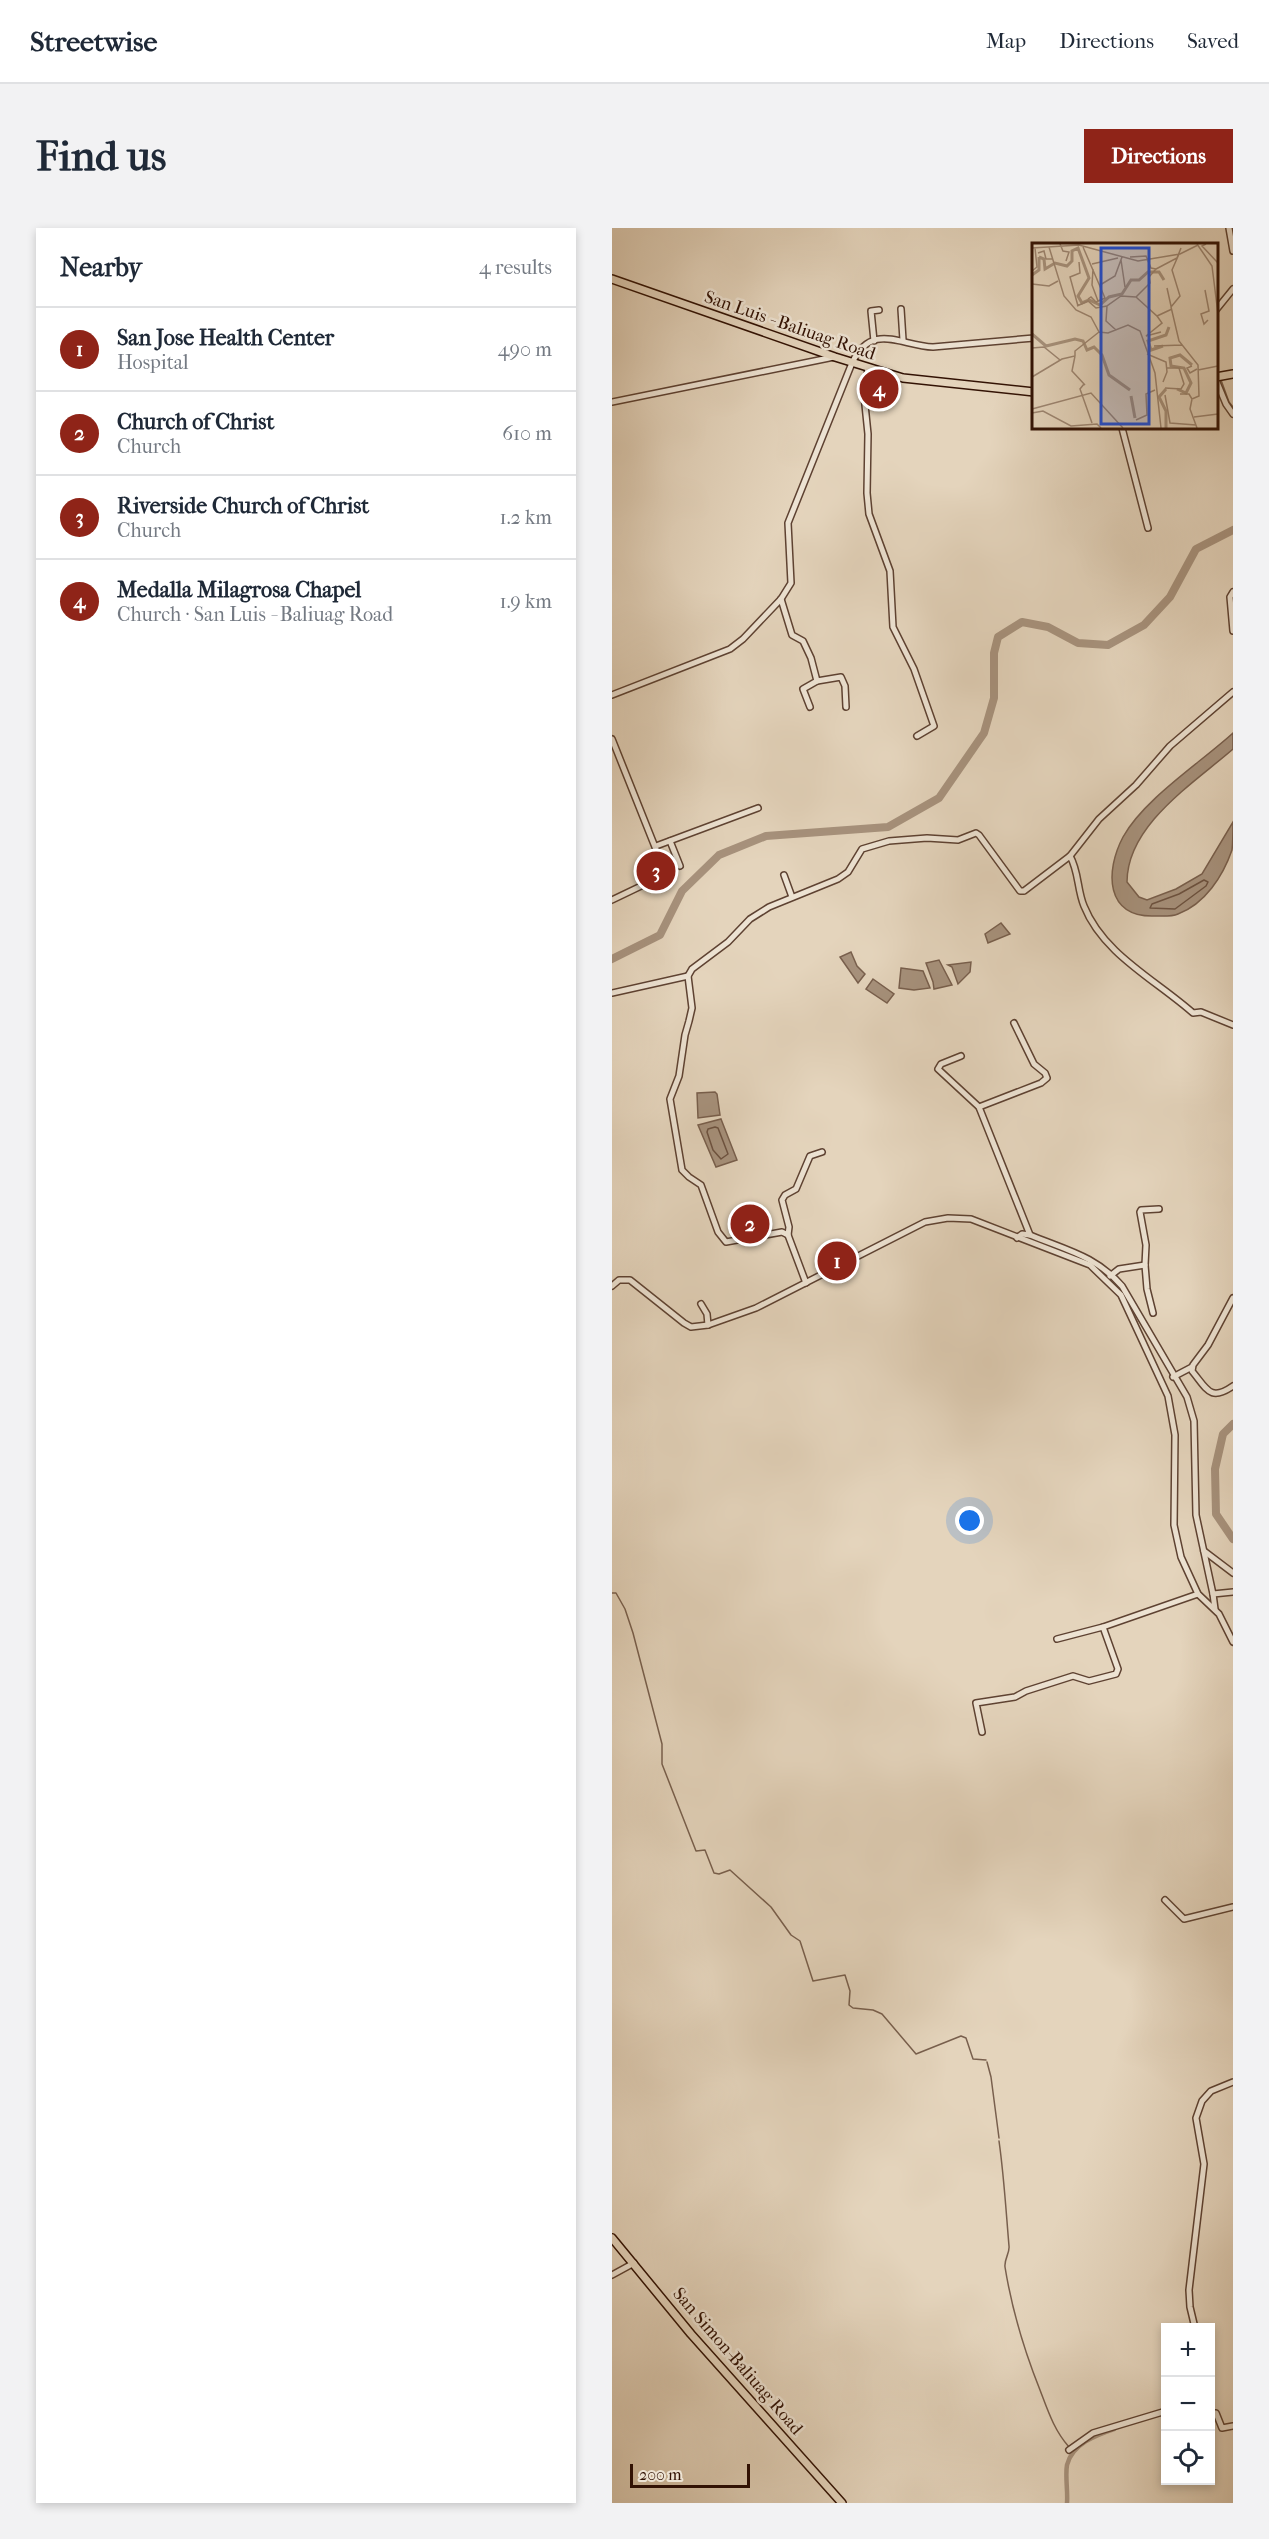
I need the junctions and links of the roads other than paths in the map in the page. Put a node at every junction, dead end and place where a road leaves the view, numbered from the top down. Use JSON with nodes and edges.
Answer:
{"nodes":[{"id":1,"x":1229,"y":228,"type":"edge"},
{"id":2,"x":1233,"y":251,"type":"edge"},
{"id":3,"x":612,"y":279,"type":"edge"},
{"id":4,"x":1233,"y":289,"type":"edge"},
{"id":5,"x":1218,"y":308,"type":"edge"},
{"id":6,"x":901,"y":309,"type":"dead end"},
{"id":7,"x":879,"y":310,"type":"dead end"},
{"id":8,"x":1032,"y":338,"type":"edge"},
{"id":9,"x":903,"y":340,"type":"junction"},
{"id":10,"x":874,"y":341,"type":"junction"},
{"id":11,"x":835,"y":357,"type":"junction"},
{"id":12,"x":852,"y":363,"type":"junction"},
{"id":13,"x":868,"y":368,"type":"junction"},
{"id":14,"x":1233,"y":374,"type":"edge"},
{"id":15,"x":1218,"y":378,"type":"edge"},
{"id":16,"x":1218,"y":384,"type":"edge"},
{"id":17,"x":1032,"y":392,"type":"edge"},
{"id":18,"x":612,"y":402,"type":"edge"},
{"id":19,"x":1233,"y":414,"type":"edge"},
{"id":20,"x":1122,"y":429,"type":"edge"},
{"id":21,"x":1148,"y":528,"type":"dead end"},
{"id":22,"x":1233,"y":592,"type":"edge"},
{"id":23,"x":781,"y":599,"type":"junction"},
{"id":24,"x":1233,"y":631,"type":"edge"},
{"id":25,"x":817,"y":681,"type":"junction"},
{"id":26,"x":1233,"y":692,"type":"edge"},
{"id":27,"x":612,"y":695,"type":"edge"},
{"id":28,"x":810,"y":707,"type":"dead end"},
{"id":29,"x":846,"y":707,"type":"dead end"},
{"id":30,"x":917,"y":736,"type":"dead end"},
{"id":31,"x":612,"y":739,"type":"edge"},
{"id":32,"x":758,"y":808,"type":"dead end"},
{"id":33,"x":670,"y":841,"type":"junction"},
{"id":34,"x":656,"y":846,"type":"junction"},
{"id":35,"x":1070,"y":856,"type":"junction"},
{"id":36,"x":680,"y":866,"type":"dead end"},
{"id":37,"x":784,"y":875,"type":"dead end"},
{"id":38,"x":792,"y":897,"type":"junction"},
{"id":39,"x":612,"y":900,"type":"edge"},
{"id":40,"x":688,"y":976,"type":"junction"},
{"id":41,"x":612,"y":993,"type":"edge"},
{"id":42,"x":1014,"y":1023,"type":"dead end"},
{"id":43,"x":1233,"y":1025,"type":"edge"},
{"id":44,"x":961,"y":1056,"type":"dead end"},
{"id":45,"x":979,"y":1107,"type":"junction"},
{"id":46,"x":822,"y":1152,"type":"dead end"},
{"id":47,"x":1159,"y":1209,"type":"dead end"},
{"id":48,"x":788,"y":1235,"type":"junction"},
{"id":49,"x":1030,"y":1235,"type":"junction"},
{"id":50,"x":1017,"y":1238,"type":"junction"},
{"id":51,"x":1145,"y":1265,"type":"junction"},
{"id":52,"x":1112,"y":1274,"type":"junction"},
{"id":53,"x":1106,"y":1279,"type":"junction"},
{"id":54,"x":806,"y":1283,"type":"junction"},
{"id":55,"x":612,"y":1286,"type":"edge"},
{"id":56,"x":1233,"y":1298,"type":"edge"},
{"id":57,"x":700,"y":1304,"type":"dead end"},
{"id":58,"x":1153,"y":1313,"type":"dead end"},
{"id":59,"x":708,"y":1325,"type":"junction"},
{"id":60,"x":1163,"y":1357,"type":"junction"},
{"id":61,"x":1151,"y":1363,"type":"junction"},
{"id":62,"x":1192,"y":1367,"type":"junction"},
{"id":63,"x":1173,"y":1377,"type":"junction"},
{"id":64,"x":1233,"y":1386,"type":"edge"},
{"id":65,"x":1204,"y":1551,"type":"junction"},
{"id":66,"x":1233,"y":1573,"type":"edge"},
{"id":67,"x":1233,"y":1592,"type":"edge"},
{"id":68,"x":1198,"y":1594,"type":"junction"},
{"id":69,"x":1213,"y":1594,"type":"junction"},
{"id":70,"x":1215,"y":1609,"type":"junction"},
{"id":71,"x":1103,"y":1627,"type":"junction"},
{"id":72,"x":1057,"y":1639,"type":"dead end"},
{"id":73,"x":1233,"y":1642,"type":"edge"},
{"id":74,"x":982,"y":1732,"type":"dead end"},
{"id":75,"x":1166,"y":1900,"type":"dead end"},
{"id":76,"x":1233,"y":1907,"type":"edge"},
{"id":77,"x":1233,"y":2082,"type":"edge"},
{"id":78,"x":612,"y":2238,"type":"edge"},
{"id":79,"x":634,"y":2264,"type":"junction"},
{"id":80,"x":612,"y":2275,"type":"edge"},
{"id":81,"x":1194,"y":2323,"type":"edge"},
{"id":82,"x":1161,"y":2413,"type":"edge"},
{"id":83,"x":1215,"y":2413,"type":"edge"},
{"id":84,"x":1233,"y":2426,"type":"edge"},
{"id":85,"x":1070,"y":2451,"type":"dead end"},
{"id":86,"x":842,"y":2503,"type":"edge"}],
"edges":[{"from":1,"to":2,"type":"street"},
{"from":3,"to":11,"type":"main road","name":"San Luis - Baliuag Road"},
{"from":4,"to":5,"type":"street"},
{"from":6,"to":9,"type":"street"},
{"from":7,"to":10,"type":"street"},
{"from":8,"to":9,"type":"street"},
{"from":9,"to":10,"type":"street"},
{"from":10,"to":12,"type":"street"},
{"from":11,"to":12,"type":"main road","name":"San Luis - Baliuag Road"},
{"from":11,"to":18,"type":"street"},
{"from":12,"to":13,"type":"main road","name":"San Luis - Baliuag Road"},
{"from":12,"to":23,"type":"street"},
{"from":13,"to":17,"type":"main road","name":"San Luis - Baliuag Road"},
{"from":13,"to":30,"type":"street"},
{"from":14,"to":15,"type":"main road"},
{"from":16,"to":19,"type":"street"},
{"from":20,"to":21,"type":"street"},
{"from":22,"to":24,"type":"street"},
{"from":23,"to":25,"type":"street"},
{"from":23,"to":27,"type":"street"},
{"from":25,"to":28,"type":"street"},
{"from":25,"to":29,"type":"street"},
{"from":26,"to":35,"type":"street"},
{"from":31,"to":34,"type":"street"},
{"from":32,"to":33,"type":"street"},
{"from":33,"to":34,"type":"street"},
{"from":33,"to":36,"type":"street"},
{"from":34,"to":39,"type":"street"},
{"from":35,"to":38,"type":"street"},
{"from":35,"to":43,"type":"street"},
{"from":37,"to":38,"type":"street"},
{"from":38,"to":40,"type":"street"},
{"from":40,"to":41,"type":"street"},
{"from":40,"to":48,"type":"street"},
{"from":42,"to":45,"type":"street"},
{"from":44,"to":45,"type":"street"},
{"from":45,"to":49,"type":"street"},
{"from":46,"to":48,"type":"street"},
{"from":47,"to":51,"type":"street"},
{"from":48,"to":54,"type":"street"},
{"from":49,"to":50,"type":"street"},
{"from":49,"to":52,"type":"street"},
{"from":50,"to":53,"type":"street"},
{"from":50,"to":54,"type":"street"},
{"from":51,"to":52,"type":"street"},
{"from":51,"to":58,"type":"street"},
{"from":52,"to":53,"type":"street"},
{"from":52,"to":60,"type":"street"},
{"from":53,"to":61,"type":"street"},
{"from":54,"to":59,"type":"street"},
{"from":55,"to":59,"type":"street"},
{"from":56,"to":62,"type":"street"},
{"from":57,"to":59,"type":"street"},
{"from":60,"to":61,"type":"street"},
{"from":60,"to":63,"type":"street"},
{"from":61,"to":68,"type":"street"},
{"from":62,"to":63,"type":"street"},
{"from":62,"to":64,"type":"street"},
{"from":63,"to":65,"type":"street"},
{"from":65,"to":66,"type":"street"},
{"from":65,"to":69,"type":"street"},
{"from":67,"to":69,"type":"street"},
{"from":68,"to":70,"type":"street"},
{"from":68,"to":71,"type":"street"},
{"from":69,"to":70,"type":"street"},
{"from":70,"to":73,"type":"street"},
{"from":71,"to":72,"type":"street"},
{"from":71,"to":74,"type":"street"},
{"from":75,"to":76,"type":"street"},
{"from":77,"to":81,"type":"street"},
{"from":78,"to":79,"type":"main road","name":"San Simon-Baliuag Road"},
{"from":79,"to":80,"type":"street"},
{"from":79,"to":86,"type":"main road","name":"San Simon-Baliuag Road"},
{"from":82,"to":85,"type":"street"},
{"from":83,"to":84,"type":"street"}]}
